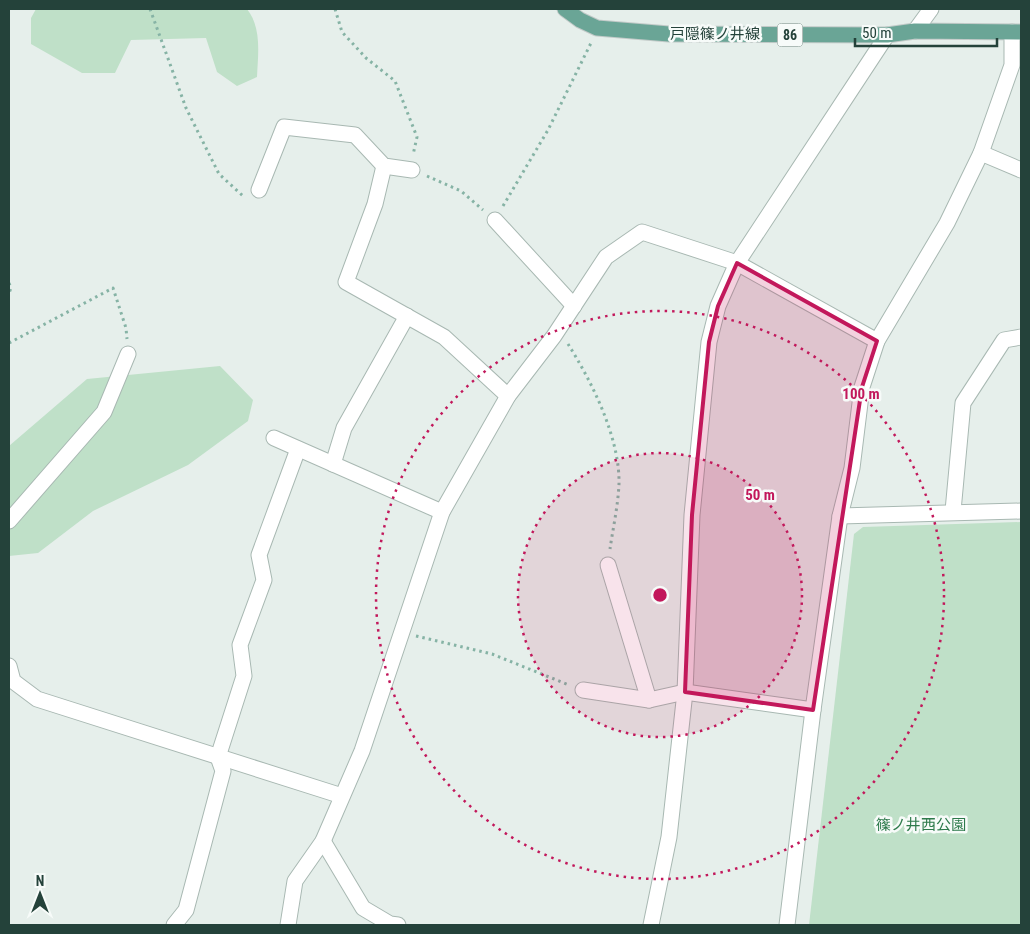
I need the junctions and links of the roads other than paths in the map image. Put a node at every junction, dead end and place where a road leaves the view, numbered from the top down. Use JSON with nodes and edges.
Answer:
{"nodes":[{"id":1,"x":565,"y":9,"type":"edge"},
{"id":2,"x":931,"y":9,"type":"edge"},
{"id":3,"x":915,"y":31,"type":"junction"},
{"id":4,"x":1017,"y":32,"type":"edge"},
{"id":5,"x":887,"y":35,"type":"junction"},
{"id":6,"x":981,"y":153,"type":"junction"},
{"id":7,"x":384,"y":166,"type":"junction"},
{"id":8,"x":412,"y":170,"type":"road end"},
{"id":9,"x":1021,"y":170,"type":"edge"},
{"id":10,"x":259,"y":190,"type":"road end"},
{"id":11,"x":494,"y":220,"type":"road end"},
{"id":12,"x":737,"y":263,"type":"junction"},
{"id":13,"x":574,"y":306,"type":"junction"},
{"id":14,"x":407,"y":316,"type":"junction"},
{"id":15,"x":1021,"y":338,"type":"edge"},
{"id":16,"x":877,"y":340,"type":"junction"},
{"id":17,"x":128,"y":354,"type":"road end"},
{"id":18,"x":508,"y":396,"type":"junction"},
{"id":19,"x":274,"y":438,"type":"dead end"},
{"id":20,"x":298,"y":449,"type":"junction"},
{"id":21,"x":332,"y":464,"type":"junction"},
{"id":22,"x":953,"y":511,"type":"junction"},
{"id":23,"x":1021,"y":511,"type":"edge"},
{"id":24,"x":442,"y":512,"type":"junction"},
{"id":25,"x":840,"y":516,"type":"junction"},
{"id":26,"x":9,"y":521,"type":"edge"},
{"id":27,"x":608,"y":565,"type":"road end"},
{"id":28,"x":9,"y":666,"type":"edge"},
{"id":29,"x":583,"y":690,"type":"road end"},
{"id":30,"x":684,"y":692,"type":"junction"},
{"id":31,"x":649,"y":700,"type":"junction"},
{"id":32,"x":813,"y":710,"type":"junction"},
{"id":33,"x":218,"y":757,"type":"junction"},
{"id":34,"x":342,"y":796,"type":"junction"},
{"id":35,"x":323,"y":840,"type":"junction"},
{"id":36,"x":174,"y":925,"type":"edge"},
{"id":37,"x":288,"y":925,"type":"edge"},
{"id":38,"x":398,"y":925,"type":"edge"},
{"id":39,"x":651,"y":925,"type":"edge"},
{"id":40,"x":787,"y":925,"type":"edge"}],
"edges":[{"from":1,"to":5,"type":"main road","name":"戸隠篠ノ井線","number":"86"},
{"from":2,"to":3,"type":"street"},
{"from":3,"to":4,"type":"main road","name":"戸隠篠ノ井線","number":"86"},
{"from":3,"to":5,"type":"main road","name":"戸隠篠ノ井線","number":"86"},
{"from":4,"to":6,"type":"street"},
{"from":5,"to":12,"type":"street"},
{"from":6,"to":9,"type":"street"},
{"from":6,"to":16,"type":"street"},
{"from":7,"to":8,"type":"street"},
{"from":7,"to":10,"type":"street"},
{"from":7,"to":14,"type":"street"},
{"from":11,"to":13,"type":"street"},
{"from":12,"to":13,"type":"street"},
{"from":12,"to":16,"type":"street"},
{"from":12,"to":30,"type":"street"},
{"from":13,"to":18,"type":"street"},
{"from":14,"to":18,"type":"street"},
{"from":14,"to":21,"type":"street"},
{"from":15,"to":22,"type":"street"},
{"from":16,"to":25,"type":"street"},
{"from":17,"to":26,"type":"street"},
{"from":18,"to":24,"type":"street"},
{"from":19,"to":20,"type":"street"},
{"from":20,"to":21,"type":"street"},
{"from":20,"to":33,"type":"street"},
{"from":21,"to":24,"type":"street"},
{"from":22,"to":23,"type":"street"},
{"from":22,"to":25,"type":"street"},
{"from":24,"to":34,"type":"street"},
{"from":25,"to":32,"type":"street"},
{"from":27,"to":31,"type":"street"},
{"from":28,"to":33,"type":"street"},
{"from":29,"to":31,"type":"street"},
{"from":30,"to":31,"type":"street"},
{"from":30,"to":32,"type":"street"},
{"from":30,"to":39,"type":"street"},
{"from":32,"to":40,"type":"street"},
{"from":33,"to":34,"type":"street"},
{"from":33,"to":36,"type":"street"},
{"from":34,"to":35,"type":"street"},
{"from":35,"to":37,"type":"street"},
{"from":35,"to":38,"type":"street"}]}
